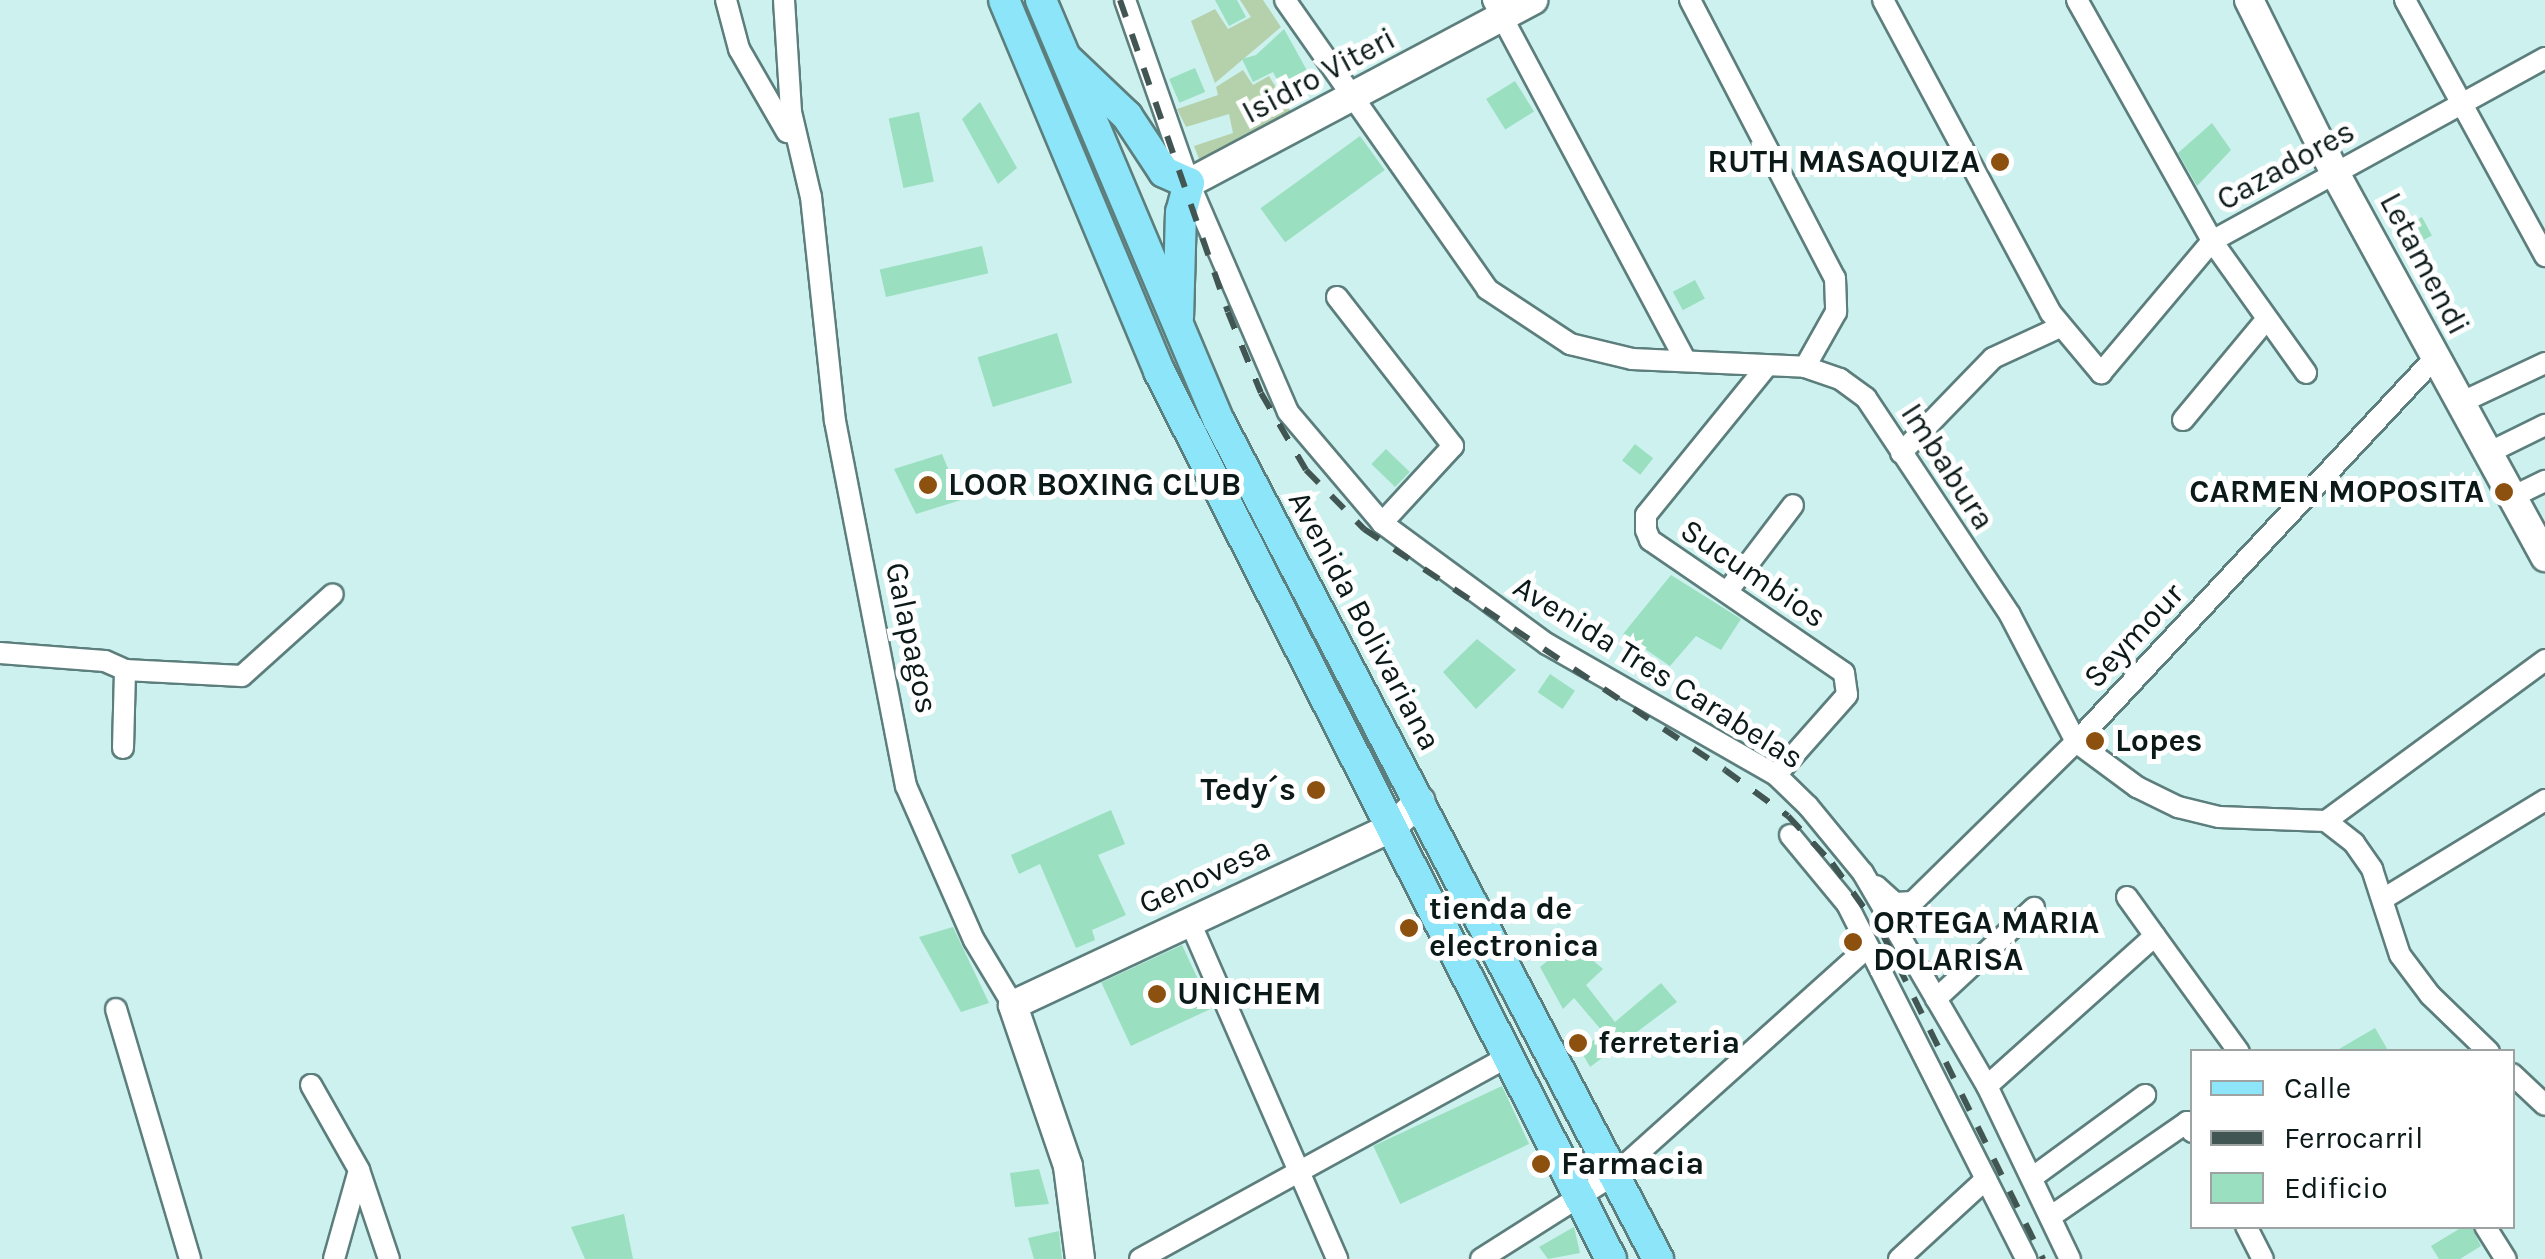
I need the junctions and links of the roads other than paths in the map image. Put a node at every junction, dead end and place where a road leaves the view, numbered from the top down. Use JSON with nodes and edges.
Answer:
{"nodes":[{"id":1,"x":726,"y":0,"type":"edge"},
{"id":2,"x":784,"y":0,"type":"edge"},
{"id":3,"x":1004,"y":0,"type":"edge"},
{"id":4,"x":1040,"y":0,"type":"edge"},
{"id":5,"x":1124,"y":0,"type":"edge"},
{"id":6,"x":1284,"y":0,"type":"edge"},
{"id":7,"x":1533,"y":0,"type":"edge"},
{"id":8,"x":1690,"y":0,"type":"edge"},
{"id":9,"x":1883,"y":0,"type":"edge"},
{"id":10,"x":2078,"y":0,"type":"edge"},
{"id":11,"x":2249,"y":0,"type":"edge"},
{"id":12,"x":2405,"y":0,"type":"edge"},
{"id":13,"x":1498,"y":9,"type":"edge"},
{"id":14,"x":1061,"y":53,"type":"junction"},
{"id":15,"x":2545,"y":58,"type":"edge"},
{"id":16,"x":1358,"y":96,"type":"junction"},
{"id":17,"x":2465,"y":102,"type":"junction"},
{"id":18,"x":802,"y":153,"type":"junction"},
{"id":19,"x":2335,"y":172,"type":"junction"},
{"id":20,"x":1190,"y":183,"type":"junction"},
{"id":21,"x":2212,"y":242,"type":"junction"},
{"id":22,"x":2545,"y":256,"type":"edge"},
{"id":23,"x":1337,"y":297,"type":"dead end"},
{"id":24,"x":2267,"y":319,"type":"junction"},
{"id":25,"x":2060,"y":327,"type":"junction"},
{"id":26,"x":1177,"y":330,"type":"junction"},
{"id":27,"x":2435,"y":358,"type":"junction"},
{"id":28,"x":1686,"y":362,"type":"junction"},
{"id":29,"x":2545,"y":363,"type":"edge"},
{"id":30,"x":1767,"y":366,"type":"junction"},
{"id":31,"x":1804,"y":366,"type":"junction"},
{"id":32,"x":2306,"y":373,"type":"dead end"},
{"id":33,"x":2460,"y":403,"type":"junction"},
{"id":34,"x":2183,"y":420,"type":"dead end"},
{"id":35,"x":2545,"y":424,"type":"edge"},
{"id":36,"x":1901,"y":454,"type":"junction"},
{"id":37,"x":2488,"y":454,"type":"junction"},
{"id":38,"x":2545,"y":480,"type":"edge"},
{"id":39,"x":2512,"y":497,"type":"junction"},
{"id":40,"x":1793,"y":506,"type":"dead end"},
{"id":41,"x":1382,"y":524,"type":"junction"},
{"id":42,"x":2545,"y":557,"type":"edge"},
{"id":43,"x":1727,"y":592,"type":"junction"},
{"id":44,"x":333,"y":594,"type":"dead end"},
{"id":45,"x":0,"y":653,"type":"edge"},
{"id":46,"x":2545,"y":660,"type":"edge"},
{"id":47,"x":126,"y":670,"type":"junction"},
{"id":48,"x":2076,"y":742,"type":"junction"},
{"id":49,"x":123,"y":748,"type":"dead end"},
{"id":50,"x":1776,"y":775,"type":"junction"},
{"id":51,"x":2545,"y":800,"type":"edge"},
{"id":52,"x":1420,"y":801,"type":"junction"},
{"id":53,"x":2326,"y":821,"type":"junction"},
{"id":54,"x":1391,"y":828,"type":"junction"},
{"id":55,"x":1790,"y":836,"type":"dead end"},
{"id":56,"x":1863,"y":874,"type":"junction"},
{"id":57,"x":2127,"y":897,"type":"dead end"},
{"id":58,"x":2384,"y":899,"type":"junction"},
{"id":59,"x":2034,"y":908,"type":"dead end"},
{"id":60,"x":1190,"y":922,"type":"junction"},
{"id":61,"x":2156,"y":936,"type":"junction"},
{"id":62,"x":1868,"y":946,"type":"junction"},
{"id":63,"x":1936,"y":999,"type":"junction"},
{"id":64,"x":1013,"y":1005,"type":"junction"},
{"id":65,"x":116,"y":1009,"type":"dead end"},
{"id":66,"x":2237,"y":1049,"type":"edge"},
{"id":67,"x":2486,"y":1049,"type":"edge"},
{"id":68,"x":1509,"y":1056,"type":"junction"},
{"id":69,"x":2515,"y":1077,"type":"edge"},
{"id":70,"x":311,"y":1085,"type":"dead end"},
{"id":71,"x":1987,"y":1086,"type":"junction"},
{"id":72,"x":2145,"y":1095,"type":"dead end"},
{"id":73,"x":2545,"y":1106,"type":"edge"},
{"id":74,"x":2190,"y":1128,"type":"edge"},
{"id":75,"x":1302,"y":1166,"type":"junction"},
{"id":76,"x":359,"y":1170,"type":"junction"},
{"id":77,"x":1615,"y":1174,"type":"junction"},
{"id":78,"x":2033,"y":1176,"type":"junction"},
{"id":79,"x":1986,"y":1178,"type":"junction"},
{"id":80,"x":1583,"y":1200,"type":"junction"},
{"id":81,"x":2050,"y":1217,"type":"junction"},
{"id":82,"x":2487,"y":1229,"type":"edge"},
{"id":83,"x":2248,"y":1231,"type":"edge"},
{"id":84,"x":190,"y":1259,"type":"edge"},
{"id":85,"x":334,"y":1259,"type":"edge"},
{"id":86,"x":389,"y":1259,"type":"edge"},
{"id":87,"x":1080,"y":1259,"type":"edge"},
{"id":88,"x":1140,"y":1259,"type":"edge"},
{"id":89,"x":1337,"y":1259,"type":"edge"},
{"id":90,"x":1481,"y":1259,"type":"edge"},
{"id":91,"x":1611,"y":1259,"type":"edge"},
{"id":92,"x":1658,"y":1259,"type":"edge"},
{"id":93,"x":1900,"y":1259,"type":"edge"},
{"id":94,"x":2026,"y":1259,"type":"edge"},
{"id":95,"x":2070,"y":1259,"type":"edge"},
{"id":96,"x":2264,"y":1259,"type":"edge"},
{"id":97,"x":2506,"y":1259,"type":"edge"}],
"edges":[{"from":1,"to":18,"type":"street"},
{"from":2,"to":18,"type":"street","name":"Galapagos"},
{"from":3,"to":54,"type":"main road","name":"Avenida Bolivariana"},
{"from":4,"to":14,"type":"main road","name":"Avenida Bolivariana"},
{"from":5,"to":20,"type":"street","name":"Avenida Tres Carabelas"},
{"from":6,"to":16,"type":"street","name":"Imbabura"},
{"from":7,"to":13,"type":"street","name":"Isidro Viteri"},
{"from":8,"to":31,"type":"street"},
{"from":9,"to":25,"type":"street"},
{"from":10,"to":21,"type":"street"},
{"from":11,"to":19,"type":"street","name":"Letamendi"},
{"from":12,"to":17,"type":"street"},
{"from":13,"to":16,"type":"street","name":"Isidro Viteri"},
{"from":13,"to":28,"type":"street"},
{"from":14,"to":20,"type":"main road"},
{"from":14,"to":26,"type":"main road","name":"Avenida Bolivariana"},
{"from":15,"to":17,"type":"street","name":"Cazadores"},
{"from":16,"to":20,"type":"street","name":"Isidro Viteri"},
{"from":16,"to":28,"type":"street","name":"Imbabura"},
{"from":17,"to":19,"type":"street","name":"Cazadores"},
{"from":17,"to":22,"type":"street"},
{"from":18,"to":64,"type":"street","name":"Galapagos"},
{"from":19,"to":21,"type":"street","name":"Cazadores"},
{"from":19,"to":27,"type":"street","name":"Letamendi"},
{"from":20,"to":26,"type":"main road"},
{"from":20,"to":41,"type":"street","name":"Avenida Tres Carabelas"},
{"from":21,"to":24,"type":"street"},
{"from":21,"to":25,"type":"street","name":"Cazadores"},
{"from":23,"to":41,"type":"street"},
{"from":24,"to":32,"type":"street"},
{"from":24,"to":34,"type":"street"},
{"from":25,"to":36,"type":"street"},
{"from":26,"to":52,"type":"main road","name":"Avenida Bolivariana"},
{"from":27,"to":33,"type":"street","name":"Letamendi"},
{"from":27,"to":48,"type":"street","name":"Seymour"},
{"from":28,"to":30,"type":"street","name":"Imbabura"},
{"from":29,"to":33,"type":"street"},
{"from":30,"to":31,"type":"street","name":"Imbabura"},
{"from":30,"to":43,"type":"street","name":"Sucumbios"},
{"from":31,"to":36,"type":"street","name":"Imbabura"},
{"from":33,"to":37,"type":"street","name":"Letamendi"},
{"from":35,"to":37,"type":"street"},
{"from":36,"to":48,"type":"street","name":"Imbabura"},
{"from":37,"to":39,"type":"street","name":"Letamendi"},
{"from":38,"to":39,"type":"street"},
{"from":39,"to":42,"type":"street","name":"Letamendi"},
{"from":40,"to":43,"type":"street"},
{"from":41,"to":50,"type":"street","name":"Avenida Tres Carabelas"},
{"from":43,"to":50,"type":"street","name":"Sucumbios"},
{"from":44,"to":47,"type":"street"},
{"from":45,"to":47,"type":"street"},
{"from":46,"to":53,"type":"street"},
{"from":47,"to":49,"type":"street"},
{"from":48,"to":53,"type":"street","name":"Imbabura"},
{"from":48,"to":56,"type":"street","name":"Seymour"},
{"from":50,"to":56,"type":"street","name":"Avenida Tres Carabelas"},
{"from":51,"to":58,"type":"street"},
{"from":52,"to":54,"type":"street","name":"Genovesa"},
{"from":52,"to":77,"type":"main road","name":"Avenida Bolivariana"},
{"from":53,"to":58,"type":"street"},
{"from":54,"to":60,"type":"street","name":"Genovesa"},
{"from":54,"to":68,"type":"main road","name":"Avenida Bolivariana"},
{"from":55,"to":62,"type":"street"},
{"from":56,"to":63,"type":"street","name":"Avenida Tres Carabelas"},
{"from":57,"to":61,"type":"street"},
{"from":58,"to":67,"type":"street"},
{"from":59,"to":63,"type":"street"},
{"from":60,"to":64,"type":"street","name":"Genovesa"},
{"from":60,"to":75,"type":"street"},
{"from":61,"to":66,"type":"street"},
{"from":61,"to":71,"type":"street"},
{"from":62,"to":77,"type":"street"},
{"from":62,"to":79,"type":"street"},
{"from":63,"to":71,"type":"street","name":"Avenida Tres Carabelas"},
{"from":64,"to":87,"type":"street","name":"Galapagos"},
{"from":65,"to":84,"type":"street"},
{"from":68,"to":75,"type":"street"},
{"from":68,"to":80,"type":"main road","name":"Avenida Bolivariana"},
{"from":69,"to":73,"type":"street"},
{"from":70,"to":76,"type":"street"},
{"from":71,"to":78,"type":"street","name":"Avenida Tres Carabelas"},
{"from":72,"to":78,"type":"street"},
{"from":74,"to":81,"type":"street"},
{"from":75,"to":88,"type":"street"},
{"from":75,"to":89,"type":"street"},
{"from":76,"to":85,"type":"street"},
{"from":76,"to":86,"type":"street"},
{"from":77,"to":80,"type":"street"},
{"from":77,"to":92,"type":"main road","name":"Avenida Bolivariana"},
{"from":78,"to":81,"type":"street","name":"Avenida Tres Carabelas"},
{"from":79,"to":93,"type":"street"},
{"from":79,"to":94,"type":"street"},
{"from":80,"to":90,"type":"street"},
{"from":80,"to":91,"type":"main road","name":"Avenida Bolivariana"},
{"from":81,"to":95,"type":"street","name":"Avenida Tres Carabelas"},
{"from":82,"to":97,"type":"street"},
{"from":83,"to":96,"type":"street"}]}
